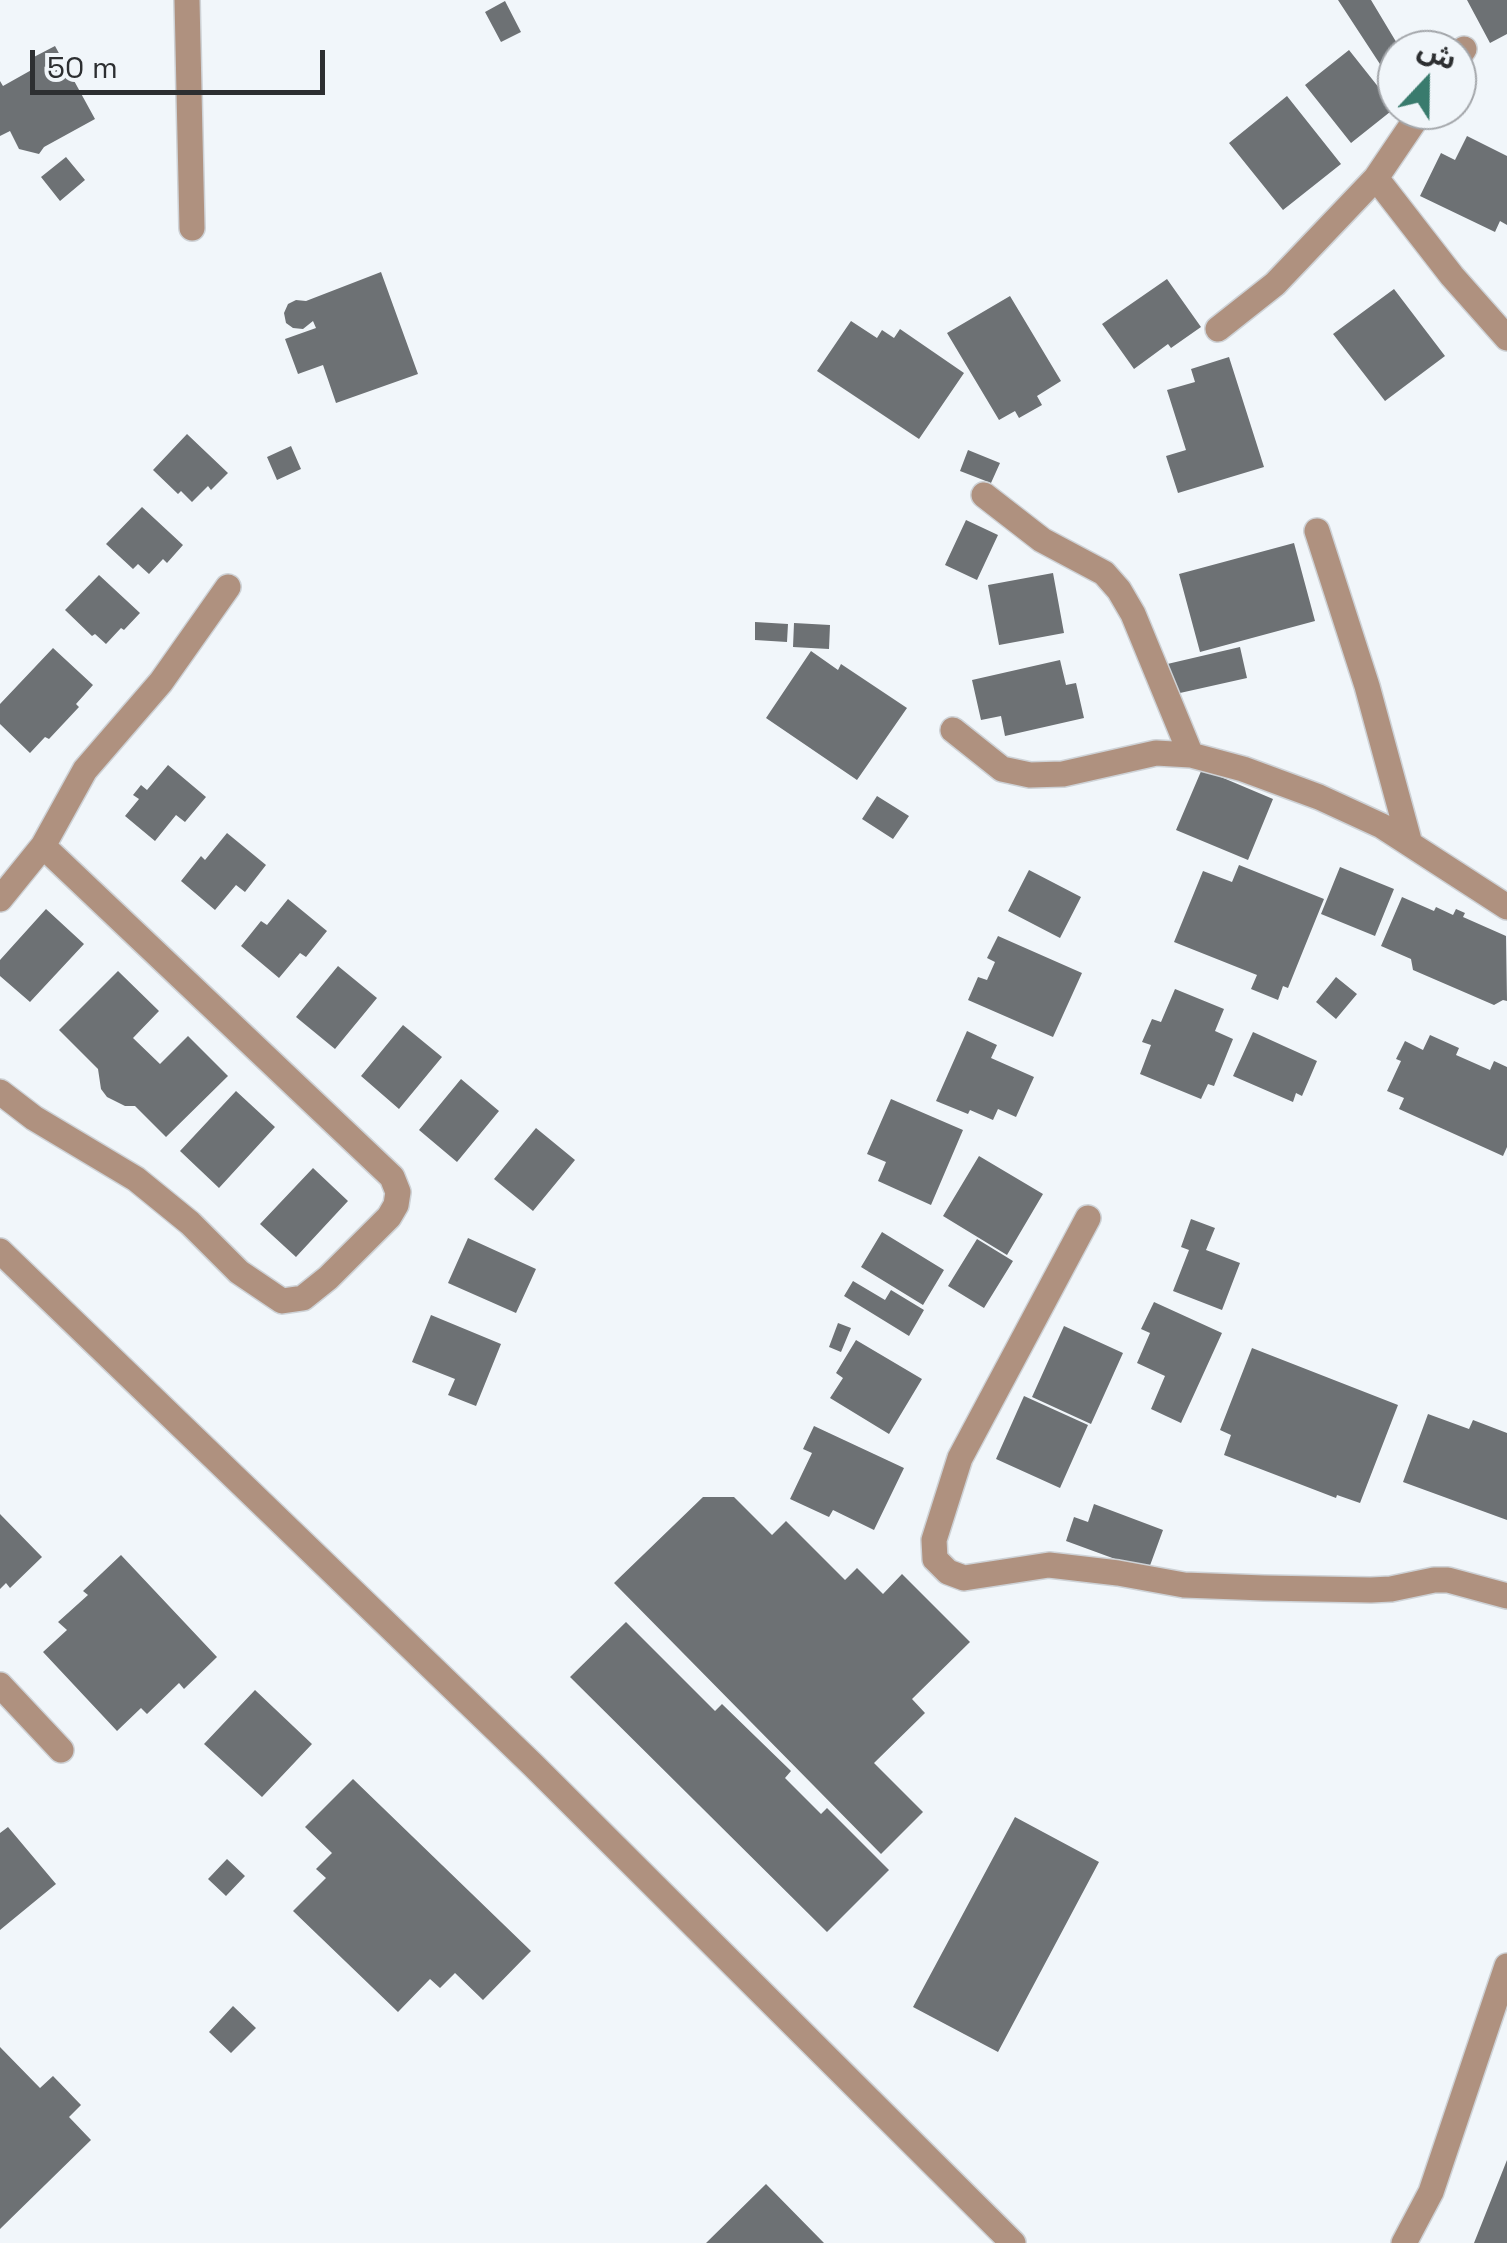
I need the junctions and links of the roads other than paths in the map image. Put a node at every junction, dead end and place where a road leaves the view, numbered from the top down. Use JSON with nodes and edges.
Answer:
{"nodes":[{"id":1,"x":187,"y":0,"type":"edge"},
{"id":2,"x":1408,"y":130,"type":"edge"},
{"id":3,"x":1376,"y":178,"type":"junction"},
{"id":4,"x":192,"y":228,"type":"dead end"},
{"id":5,"x":1218,"y":329,"type":"dead end"},
{"id":6,"x":1507,"y":338,"type":"edge"},
{"id":7,"x":984,"y":495,"type":"dead end"},
{"id":8,"x":1317,"y":531,"type":"dead end"},
{"id":9,"x":228,"y":587,"type":"dead end"},
{"id":10,"x":953,"y":730,"type":"dead end"},
{"id":11,"x":1191,"y":754,"type":"junction"},
{"id":12,"x":1410,"y":844,"type":"junction"},
{"id":13,"x":42,"y":846,"type":"junction"},
{"id":14,"x":0,"y":899,"type":"edge"},
{"id":15,"x":1507,"y":907,"type":"edge"},
{"id":16,"x":0,"y":1092,"type":"edge"},
{"id":17,"x":1088,"y":1218,"type":"dead end"},
{"id":18,"x":0,"y":1251,"type":"edge"},
{"id":19,"x":1507,"y":1596,"type":"edge"},
{"id":20,"x":0,"y":1685,"type":"edge"},
{"id":21,"x":61,"y":1750,"type":"dead end"},
{"id":22,"x":1507,"y":1966,"type":"edge"},
{"id":23,"x":1013,"y":2243,"type":"edge"},
{"id":24,"x":1404,"y":2243,"type":"edge"}],
"edges":[{"from":1,"to":4,"type":"street"},
{"from":2,"to":3,"type":"street"},
{"from":3,"to":5,"type":"street"},
{"from":3,"to":6,"type":"street"},
{"from":7,"to":11,"type":"street"},
{"from":8,"to":12,"type":"street"},
{"from":9,"to":13,"type":"street"},
{"from":10,"to":11,"type":"street"},
{"from":11,"to":12,"type":"street"},
{"from":12,"to":15,"type":"street"},
{"from":13,"to":14,"type":"street"},
{"from":13,"to":16,"type":"street"},
{"from":17,"to":19,"type":"street"},
{"from":18,"to":23,"type":"street"},
{"from":20,"to":21,"type":"street"},
{"from":22,"to":24,"type":"street"}]}
